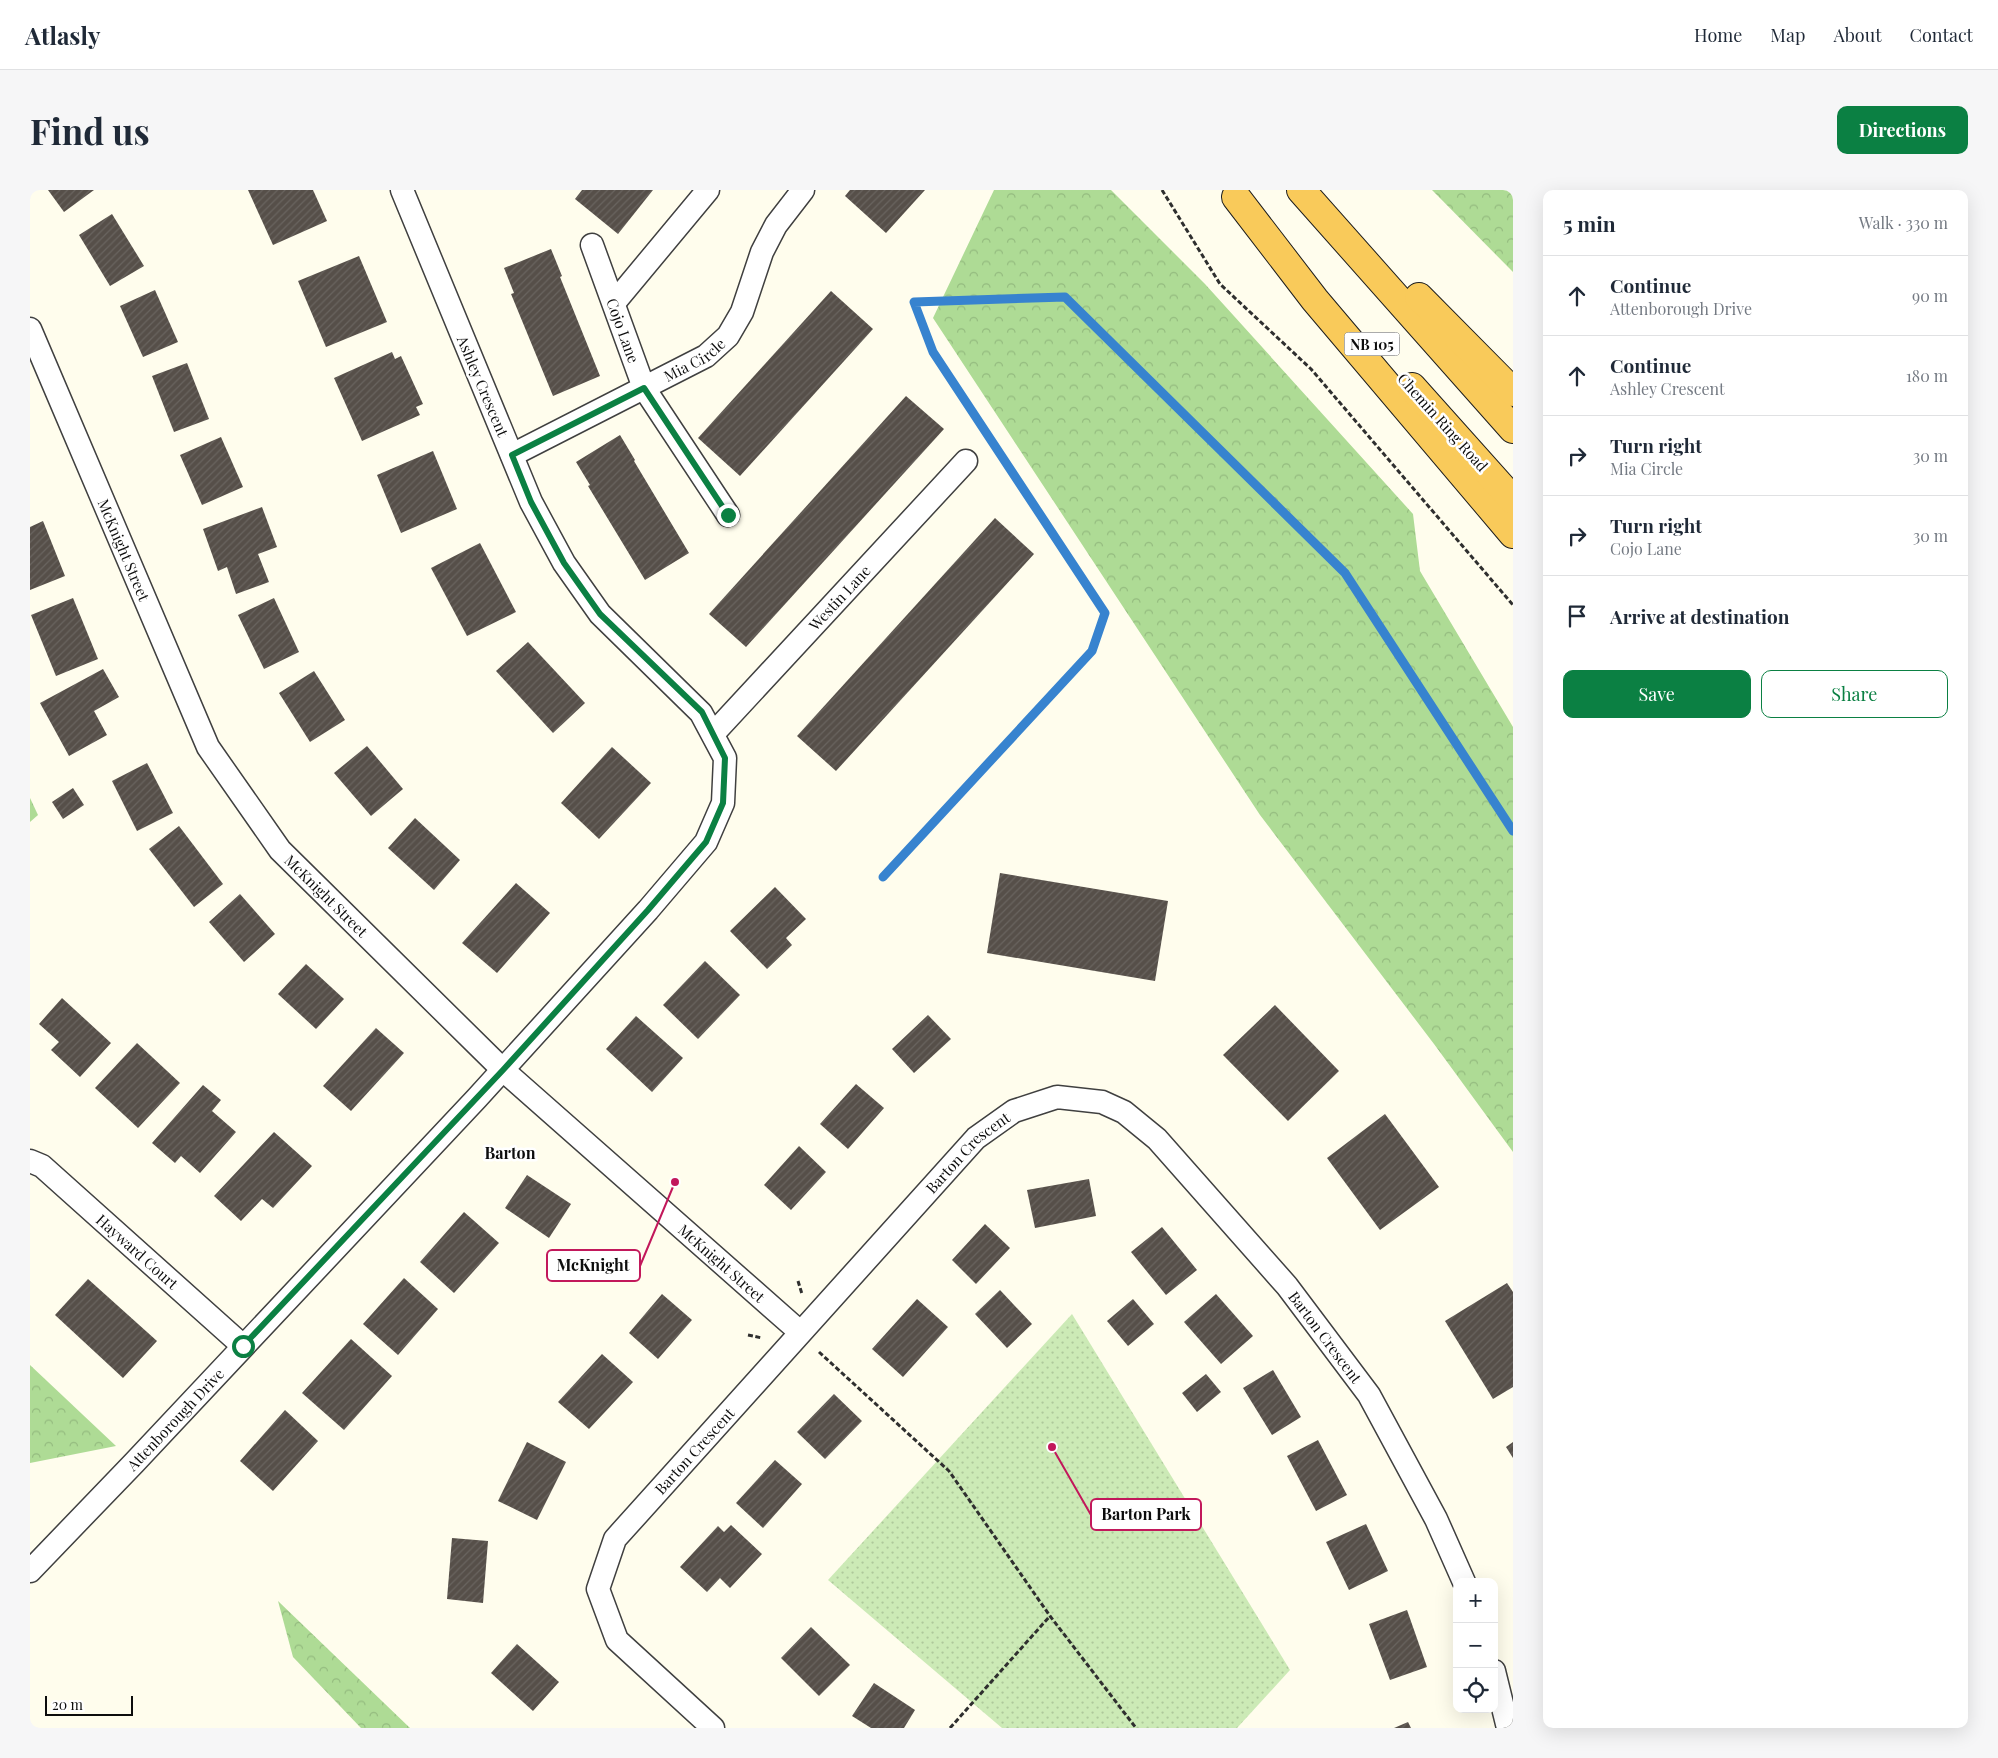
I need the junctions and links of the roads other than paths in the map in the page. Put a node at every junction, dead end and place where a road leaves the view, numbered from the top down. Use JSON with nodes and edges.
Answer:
{"nodes":[{"id":1,"x":402,"y":190,"type":"edge"},
{"id":2,"x":708,"y":190,"type":"edge"},
{"id":3,"x":803,"y":190,"type":"edge"},
{"id":4,"x":1300,"y":190,"type":"edge"},
{"id":5,"x":1233,"y":193,"type":"edge"},
{"id":6,"x":1320,"y":211,"type":"junction"},
{"id":7,"x":592,"y":244,"type":"dead end"},
{"id":8,"x":614,"y":303,"type":"junction"},
{"id":9,"x":30,"y":329,"type":"edge"},
{"id":10,"x":644,"y":388,"type":"junction"},
{"id":11,"x":1513,"y":392,"type":"edge"},
{"id":12,"x":1513,"y":429,"type":"edge"},
{"id":13,"x":512,"y":455,"type":"junction"},
{"id":14,"x":966,"y":461,"type":"dead end"},
{"id":15,"x":1513,"y":500,"type":"edge"},
{"id":16,"x":728,"y":515,"type":"dead end"},
{"id":17,"x":1513,"y":534,"type":"edge"},
{"id":18,"x":712,"y":734,"type":"junction"},
{"id":19,"x":503,"y":1070,"type":"junction"},
{"id":20,"x":30,"y":1161,"type":"edge"},
{"id":21,"x":800,"y":1332,"type":"junction"},
{"id":22,"x":243,"y":1346,"type":"junction"},
{"id":23,"x":30,"y":1571,"type":"edge"},
{"id":24,"x":1462,"y":1578,"type":"edge"},
{"id":25,"x":1498,"y":1687,"type":"edge"},
{"id":26,"x":713,"y":1728,"type":"edge"},
{"id":27,"x":1508,"y":1728,"type":"edge"}],
"edges":[{"from":1,"to":13,"type":"street","name":"Ashley Crescent"},
{"from":2,"to":8,"type":"street"},
{"from":3,"to":10,"type":"street","name":"Mia Circle"},
{"from":4,"to":6,"type":"highway","number":"NB 105"},
{"from":5,"to":15,"type":"highway","name":"Chemin Ring Road","number":"NB 105"},
{"from":5,"to":17,"type":"highway"},
{"from":6,"to":11,"type":"highway"},
{"from":6,"to":12,"type":"highway","number":"NB 105"},
{"from":7,"to":8,"type":"street","name":"Cojo Lane"},
{"from":8,"to":10,"type":"street","name":"Cojo Lane"},
{"from":9,"to":19,"type":"street","name":"McKnight Street"},
{"from":10,"to":13,"type":"street","name":"Mia Circle"},
{"from":10,"to":16,"type":"street","name":"Cojo Lane"},
{"from":13,"to":18,"type":"street","name":"Ashley Crescent"},
{"from":14,"to":18,"type":"street","name":"Westin Lane"},
{"from":18,"to":19,"type":"street","name":"Ashley Crescent"},
{"from":19,"to":21,"type":"street","name":"McKnight Street"},
{"from":19,"to":22,"type":"street","name":"Attenborough Drive"},
{"from":20,"to":22,"type":"street","name":"Hayward Court"},
{"from":21,"to":24,"type":"street","name":"Barton Crescent"},
{"from":21,"to":26,"type":"street","name":"Barton Crescent"},
{"from":22,"to":23,"type":"street","name":"Attenborough Drive"},
{"from":25,"to":27,"type":"street"}]}
